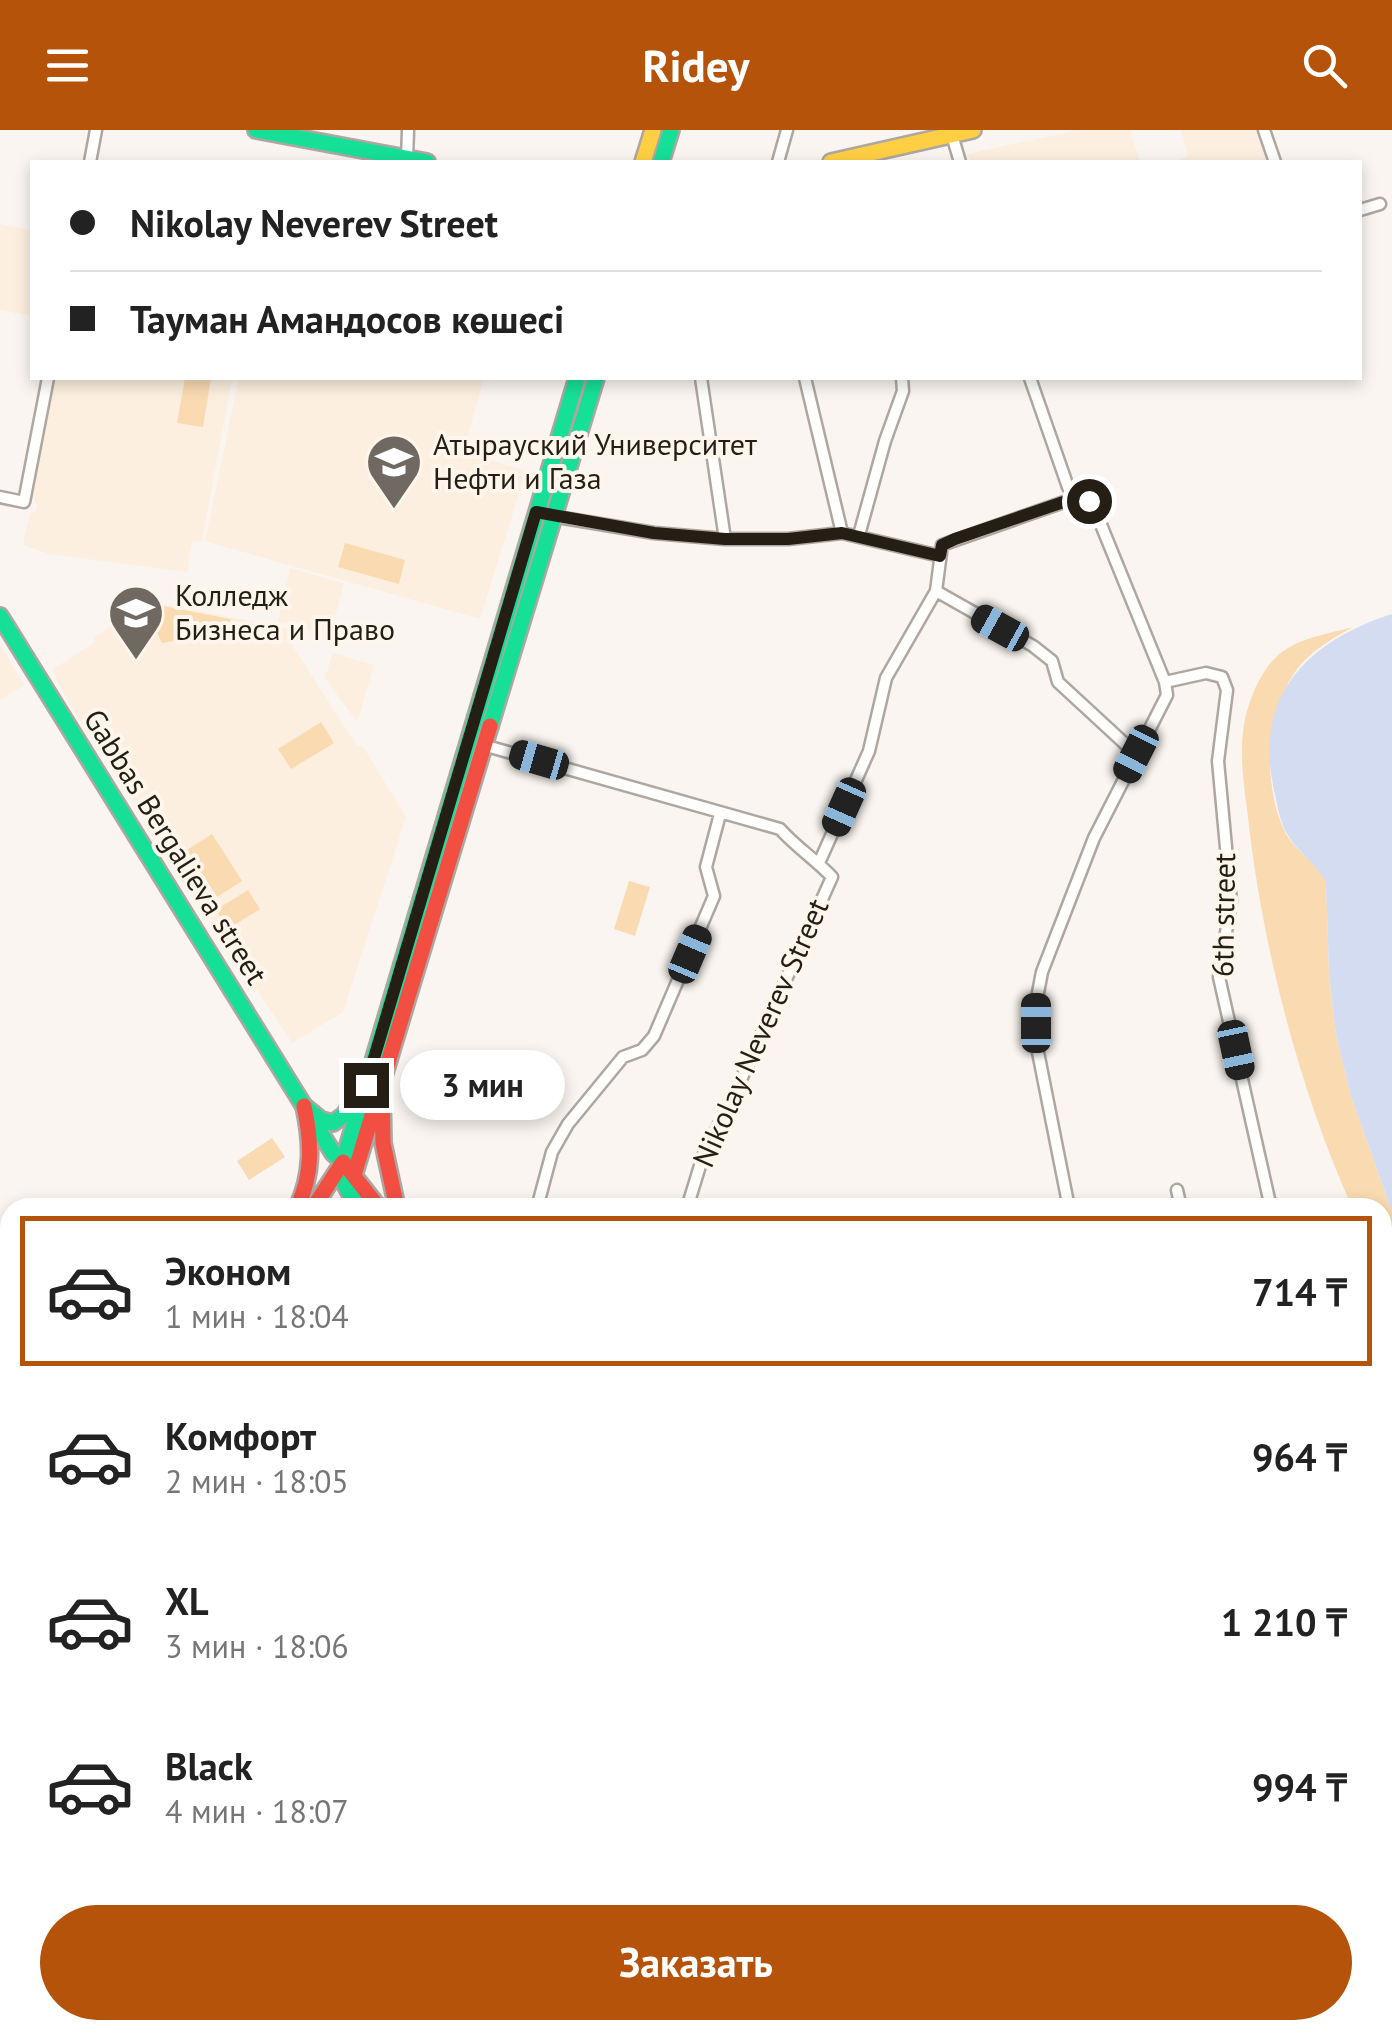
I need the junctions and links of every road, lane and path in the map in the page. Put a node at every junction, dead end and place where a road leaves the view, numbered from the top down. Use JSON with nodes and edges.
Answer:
{"nodes":[{"id":1,"x":96,"y":130,"type":"edge"},
{"id":2,"x":256,"y":130,"type":"edge"},
{"id":3,"x":408,"y":130,"type":"edge"},
{"id":4,"x":653,"y":130,"type":"edge"},
{"id":5,"x":671,"y":130,"type":"edge"},
{"id":6,"x":787,"y":130,"type":"edge"},
{"id":7,"x":900,"y":130,"type":"edge"},
{"id":8,"x":973,"y":130,"type":"edge"},
{"id":9,"x":1264,"y":130,"type":"edge"},
{"id":10,"x":952,"y":135,"type":"junction"},
{"id":11,"x":895,"y":147,"type":"junction"},
{"id":12,"x":870,"y":158,"type":"edge"},
{"id":13,"x":407,"y":159,"type":"junction"},
{"id":14,"x":90,"y":160,"type":"edge"},
{"id":15,"x":414,"y":160,"type":"edge"},
{"id":16,"x":644,"y":160,"type":"edge"},
{"id":17,"x":663,"y":160,"type":"edge"},
{"id":18,"x":779,"y":160,"type":"edge"},
{"id":19,"x":959,"y":160,"type":"edge"},
{"id":20,"x":1274,"y":160,"type":"edge"},
{"id":21,"x":1380,"y":204,"type":"dead end"},
{"id":22,"x":1362,"y":209,"type":"edge"},
{"id":23,"x":48,"y":380,"type":"edge"},
{"id":24,"x":576,"y":380,"type":"edge"},
{"id":25,"x":595,"y":380,"type":"edge"},
{"id":26,"x":701,"y":380,"type":"edge"},
{"id":27,"x":805,"y":380,"type":"edge"},
{"id":28,"x":902,"y":380,"type":"edge"},
{"id":29,"x":1031,"y":380,"type":"edge"},
{"id":30,"x":1081,"y":496,"type":"junction"},
{"id":31,"x":0,"y":497,"type":"edge"},
{"id":32,"x":536,"y":512,"type":"junction"},
{"id":33,"x":554,"y":516,"type":"junction"},
{"id":34,"x":842,"y":533,"type":"junction"},
{"id":35,"x":859,"y":535,"type":"junction"},
{"id":36,"x":725,"y":539,"type":"junction"},
{"id":37,"x":940,"y":556,"type":"junction"},
{"id":38,"x":936,"y":591,"type":"junction"},
{"id":39,"x":0,"y":616,"type":"edge"},
{"id":40,"x":1165,"y":682,"type":"junction"},
{"id":41,"x":475,"y":742,"type":"junction"},
{"id":42,"x":1136,"y":754,"type":"junction"},
{"id":43,"x":720,"y":814,"type":"junction"},
{"id":44,"x":819,"y":863,"type":"junction"},
{"id":45,"x":374,"y":1088,"type":"junction"},
{"id":46,"x":304,"y":1106,"type":"junction"},
{"id":47,"x":343,"y":1170,"type":"junction"},
{"id":48,"x":1177,"y":1190,"type":"dead end"},
{"id":49,"x":301,"y":1198,"type":"edge"},
{"id":50,"x":321,"y":1198,"type":"edge"},
{"id":51,"x":329,"y":1198,"type":"edge"},
{"id":52,"x":354,"y":1198,"type":"edge"},
{"id":53,"x":370,"y":1198,"type":"edge"},
{"id":54,"x":395,"y":1198,"type":"edge"},
{"id":55,"x":540,"y":1198,"type":"edge"},
{"id":56,"x":690,"y":1198,"type":"edge"},
{"id":57,"x":1067,"y":1198,"type":"edge"},
{"id":58,"x":1179,"y":1198,"type":"edge"},
{"id":59,"x":1269,"y":1198,"type":"edge"}],
"edges":[{"from":1,"to":14,"type":"street"},
{"from":2,"to":13,"type":"main road"},
{"from":3,"to":13,"type":"street"},
{"from":4,"to":16,"type":"main road"},
{"from":5,"to":17,"type":"main road"},
{"from":6,"to":18,"type":"street"},
{"from":7,"to":11,"type":"street"},
{"from":8,"to":10,"type":"main road"},
{"from":9,"to":20,"type":"street"},
{"from":10,"to":11,"type":"main road"},
{"from":10,"to":19,"type":"street"},
{"from":11,"to":12,"type":"main road"},
{"from":13,"to":15,"type":"main road"},
{"from":21,"to":22,"type":"street"},
{"from":23,"to":31,"type":"street"},
{"from":24,"to":32,"type":"main road"},
{"from":25,"to":33,"type":"main road"},
{"from":26,"to":36,"type":"street"},
{"from":27,"to":34,"type":"street"},
{"from":28,"to":35,"type":"street"},
{"from":29,"to":30,"type":"street"},
{"from":30,"to":37,"type":"street"},
{"from":30,"to":40,"type":"street"},
{"from":32,"to":33,"type":"street"},
{"from":32,"to":41,"type":"main road"},
{"from":33,"to":36,"type":"street"},
{"from":33,"to":41,"type":"main road"},
{"from":34,"to":35,"type":"street"},
{"from":34,"to":36,"type":"street"},
{"from":35,"to":37,"type":"street"},
{"from":37,"to":38,"type":"street","name":"Nikolay Neverev Street"},
{"from":38,"to":42,"type":"street"},
{"from":38,"to":44,"type":"street","name":"Nikolay Neverev Street"},
{"from":39,"to":46,"type":"main road","name":"Gabbas Bergalieva street"},
{"from":40,"to":42,"type":"street"},
{"from":40,"to":59,"type":"street","name":"6th street"},
{"from":41,"to":43,"type":"street","name":"Nikolay Neverev Street"},
{"from":41,"to":45,"type":"main road"},
{"from":42,"to":57,"type":"street"},
{"from":43,"to":44,"type":"street","name":"Nikolay Neverev Street"},
{"from":43,"to":55,"type":"street"},
{"from":44,"to":56,"type":"street","name":"Nikolay Neverev Street"},
{"from":45,"to":46,"type":"main road"},
{"from":45,"to":47,"type":"main road"},
{"from":45,"to":54,"type":"main road"},
{"from":46,"to":47,"type":"main road","name":"Gabbas Bergalieva street"},
{"from":46,"to":49,"type":"main road"},
{"from":47,"to":50,"type":"main road"},
{"from":47,"to":51,"type":"main road"},
{"from":47,"to":52,"type":"main road"},
{"from":47,"to":53,"type":"main road"},
{"from":48,"to":58,"type":"street"}]}
